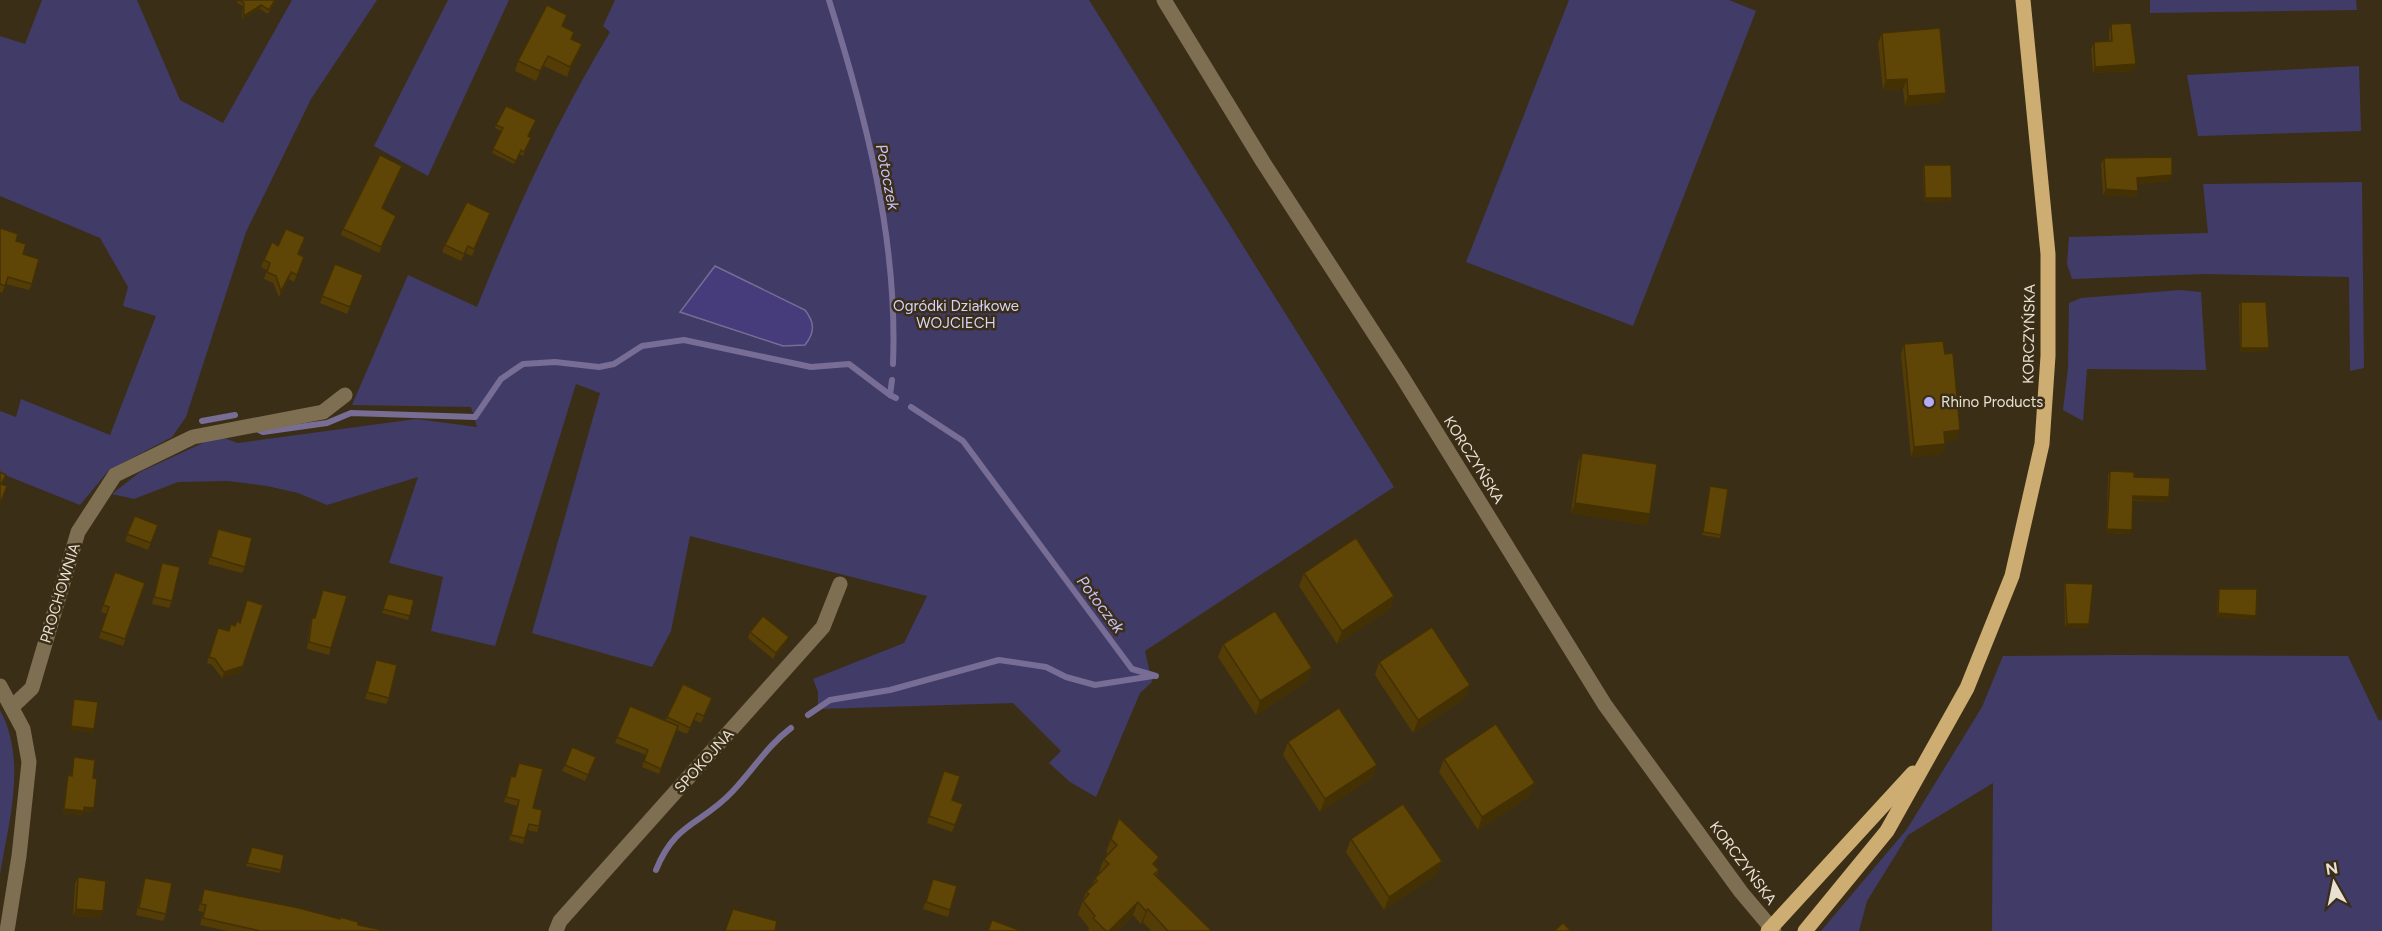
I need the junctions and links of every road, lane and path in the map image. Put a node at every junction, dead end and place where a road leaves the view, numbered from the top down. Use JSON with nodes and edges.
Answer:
{"nodes":[{"id":1,"x":1164,"y":0,"type":"edge"},
{"id":2,"x":2023,"y":0,"type":"edge"},
{"id":3,"x":345,"y":395,"type":"dead end"},
{"id":4,"x":840,"y":584,"type":"dead end"},
{"id":5,"x":0,"y":686,"type":"edge"},
{"id":6,"x":12,"y":707,"type":"junction"},
{"id":7,"x":1929,"y":756,"type":"junction"},
{"id":8,"x":1771,"y":930,"type":"edge"},
{"id":9,"x":7,"y":931,"type":"edge"},
{"id":10,"x":556,"y":931,"type":"edge"},
{"id":11,"x":1805,"y":931,"type":"edge"}],
"edges":[{"from":1,"to":8,"type":"street","name":"KORCZYŃSKA"},
{"from":2,"to":7,"type":"main road","name":"KORCZYŃSKA"},
{"from":3,"to":6,"type":"street","name":"PROCHOWNIA"},
{"from":4,"to":10,"type":"street","name":"SPOKOJNA"},
{"from":5,"to":6,"type":"street"},
{"from":6,"to":9,"type":"street"},
{"from":7,"to":8,"type":"main road","name":"KORCZYŃSKA"},
{"from":7,"to":11,"type":"main road","name":"KORCZYŃSKA"}]}
